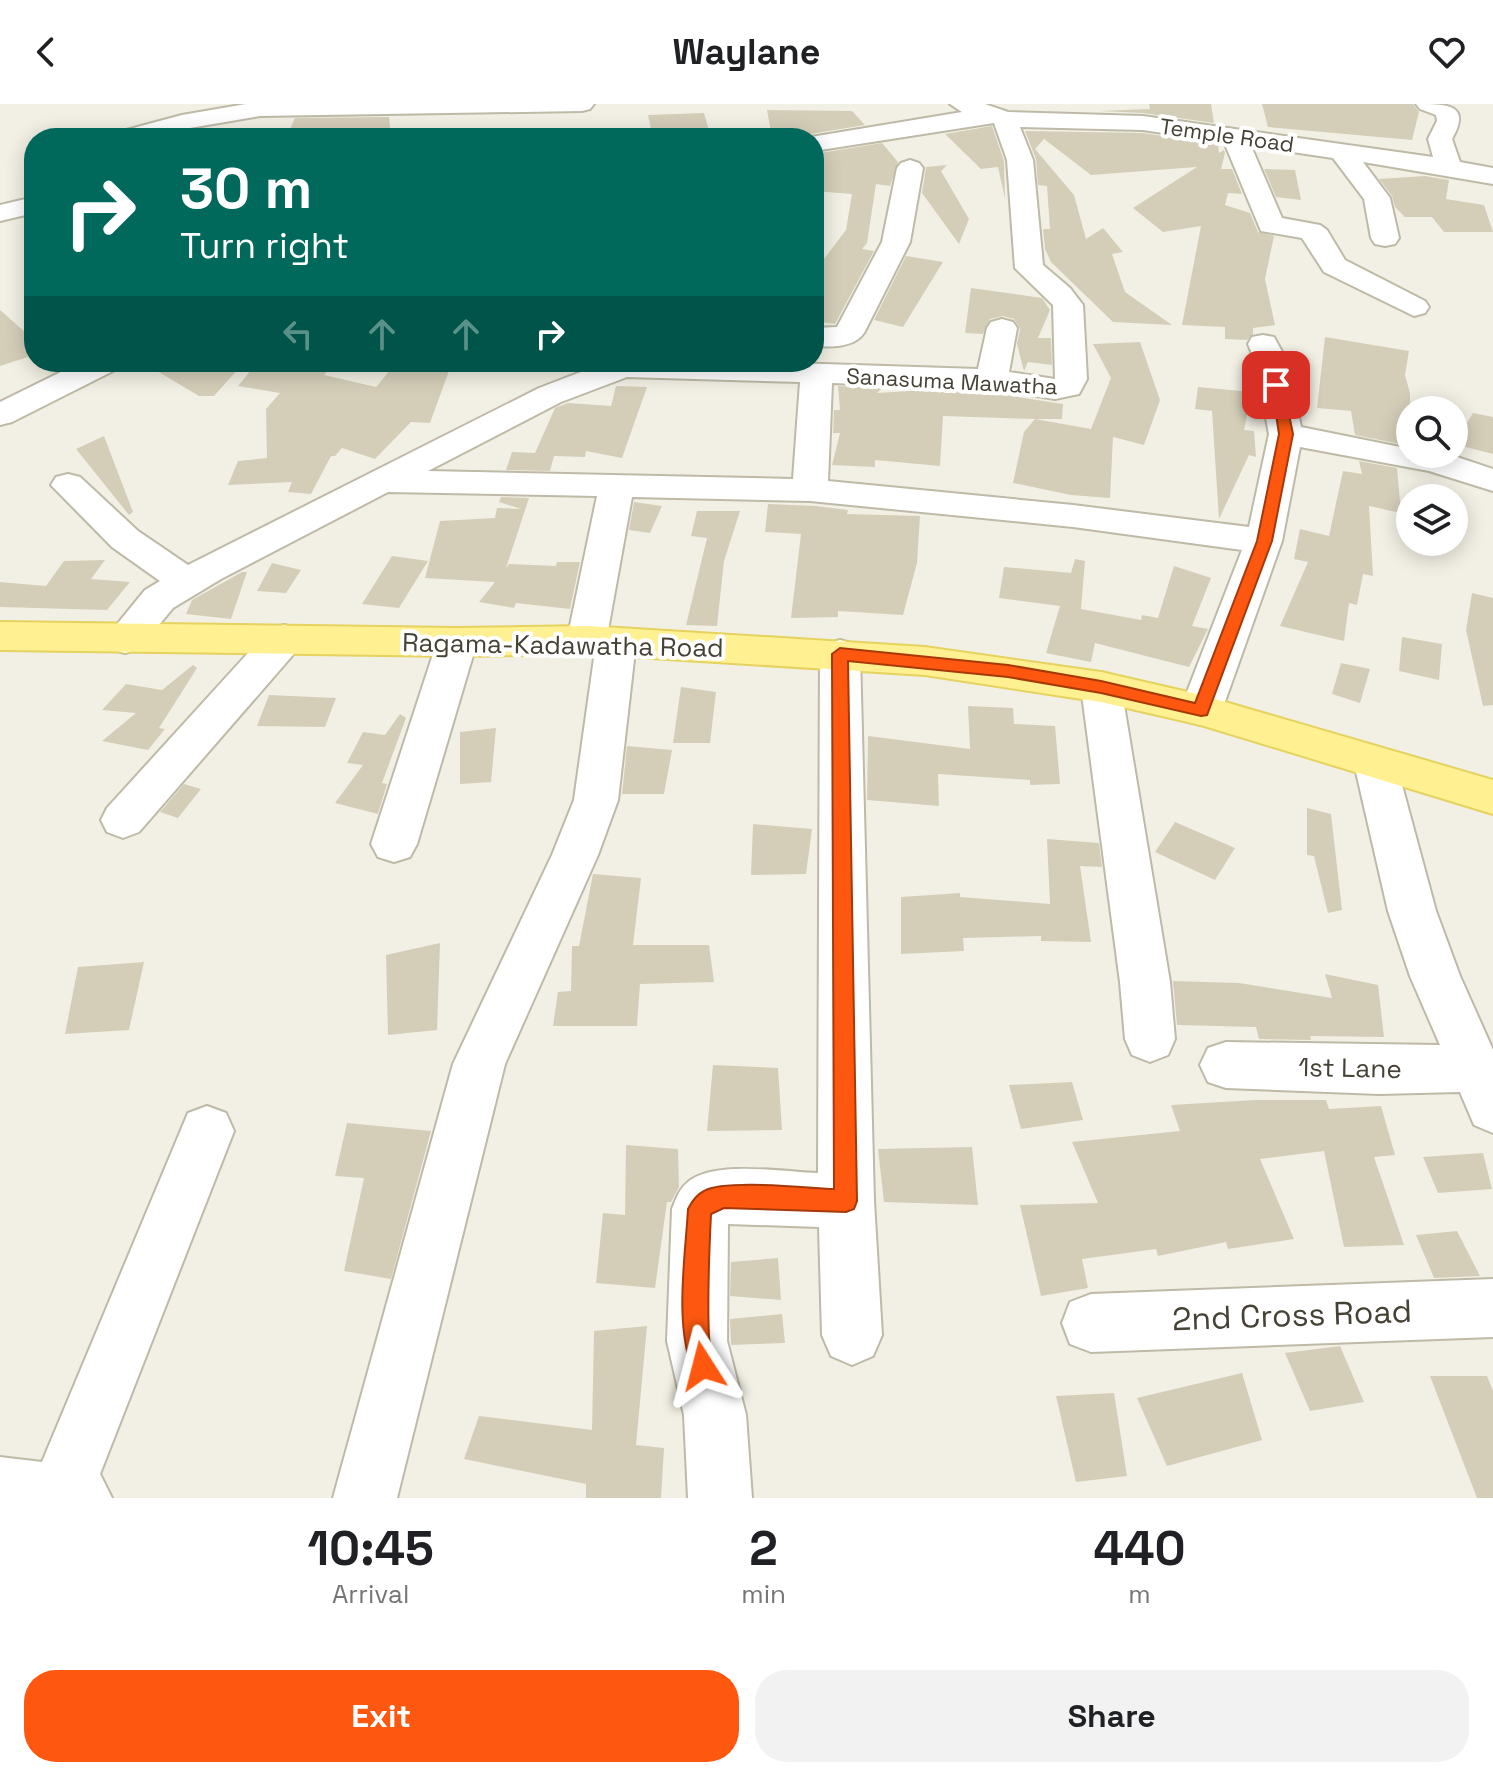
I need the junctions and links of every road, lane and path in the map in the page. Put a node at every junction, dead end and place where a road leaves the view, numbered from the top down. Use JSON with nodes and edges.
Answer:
{"nodes":[{"id":1,"x":582,"y":104,"type":"edge"},
{"id":2,"x":962,"y":104,"type":"edge"},
{"id":3,"x":1428,"y":104,"type":"edge"},
{"id":4,"x":259,"y":106,"type":"edge"},
{"id":5,"x":997,"y":117,"type":"junction"},
{"id":6,"x":160,"y":128,"type":"edge"},
{"id":7,"x":258,"y":128,"type":"edge"},
{"id":8,"x":1235,"y":138,"type":"junction"},
{"id":9,"x":824,"y":142,"type":"edge"},
{"id":10,"x":1341,"y":151,"type":"junction"},
{"id":11,"x":1449,"y":167,"type":"junction"},
{"id":12,"x":910,"y":168,"type":"dead end"},
{"id":13,"x":1492,"y":177,"type":"edge"},
{"id":14,"x":24,"y":207,"type":"edge"},
{"id":15,"x":0,"y":213,"type":"edge"},
{"id":16,"x":1385,"y":238,"type":"dead end"},
{"id":17,"x":1414,"y":307,"type":"dead end"},
{"id":18,"x":1002,"y":328,"type":"dead end"},
{"id":19,"x":824,"y":338,"type":"edge"},
{"id":20,"x":1263,"y":344,"type":"dead end"},
{"id":21,"x":85,"y":372,"type":"edge"},
{"id":22,"x":607,"y":372,"type":"edge"},
{"id":23,"x":778,"y":372,"type":"edge"},
{"id":24,"x":816,"y":374,"type":"junction"},
{"id":25,"x":992,"y":379,"type":"junction"},
{"id":26,"x":2,"y":412,"type":"edge"},
{"id":27,"x":1286,"y":434,"type":"junction"},
{"id":28,"x":1396,"y":455,"type":"edge"},
{"id":29,"x":1459,"y":468,"type":"edge"},
{"id":30,"x":1493,"y":480,"type":"edge"},
{"id":31,"x":380,"y":481,"type":"junction"},
{"id":32,"x":617,"y":484,"type":"junction"},
{"id":33,"x":68,"y":485,"type":"dead end"},
{"id":34,"x":810,"y":490,"type":"junction"},
{"id":35,"x":1264,"y":541,"type":"junction"},
{"id":36,"x":187,"y":582,"type":"junction"},
{"id":37,"x":0,"y":636,"type":"edge"},
{"id":38,"x":125,"y":639,"type":"junction"},
{"id":39,"x":284,"y":639,"type":"junction"},
{"id":40,"x":601,"y":641,"type":"junction"},
{"id":41,"x":457,"y":642,"type":"junction"},
{"id":42,"x":840,"y":654,"type":"junction"},
{"id":43,"x":1101,"y":687,"type":"junction"},
{"id":44,"x":1201,"y":710,"type":"junction"},
{"id":45,"x":1375,"y":763,"type":"junction"},
{"id":46,"x":1493,"y":797,"type":"edge"},
{"id":47,"x":123,"y":820,"type":"dead end"},
{"id":48,"x":394,"y":844,"type":"dead end"},
{"id":49,"x":1150,"y":1039,"type":"dead end"},
{"id":50,"x":1226,"y":1065,"type":"dead end"},
{"id":51,"x":1484,"y":1088,"type":"edge"},
{"id":52,"x":207,"y":1131,"type":"dead end"},
{"id":53,"x":846,"y":1201,"type":"junction"},
{"id":54,"x":1493,"y":1308,"type":"edge"},
{"id":55,"x":1091,"y":1323,"type":"dead end"},
{"id":56,"x":852,"y":1335,"type":"dead end"},
{"id":57,"x":46,"y":1494,"type":"edge"},
{"id":58,"x":365,"y":1498,"type":"edge"},
{"id":59,"x":720,"y":1498,"type":"edge"}],
"edges":[{"from":1,"to":4,"type":"street"},
{"from":2,"to":5,"type":"street","name":"Temple Road"},
{"from":3,"to":11,"type":"street"},
{"from":4,"to":6,"type":"street"},
{"from":4,"to":7,"type":"street"},
{"from":5,"to":8,"type":"street","name":"Temple Road"},
{"from":5,"to":9,"type":"street"},
{"from":5,"to":25,"type":"street","name":"Sanasuma Mawatha"},
{"from":8,"to":10,"type":"street","name":"Temple Road"},
{"from":8,"to":17,"type":"street"},
{"from":10,"to":11,"type":"street","name":"Temple Road"},
{"from":10,"to":16,"type":"street"},
{"from":11,"to":13,"type":"street","name":"Temple Road"},
{"from":12,"to":19,"type":"street"},
{"from":14,"to":15,"type":"street"},
{"from":18,"to":25,"type":"street"},
{"from":20,"to":27,"type":"street"},
{"from":21,"to":26,"type":"street"},
{"from":22,"to":31,"type":"street","name":"Sanasuma Mawatha"},
{"from":23,"to":24,"type":"street","name":"Sanasuma Mawatha"},
{"from":24,"to":25,"type":"street","name":"Sanasuma Mawatha"},
{"from":24,"to":34,"type":"street"},
{"from":27,"to":28,"type":"street"},
{"from":27,"to":35,"type":"street"},
{"from":29,"to":30,"type":"street"},
{"from":31,"to":32,"type":"street","name":"Sanasuma Mawatha"},
{"from":31,"to":36,"type":"street","name":"Sanasuma Mawatha"},
{"from":32,"to":34,"type":"street","name":"Sanasuma Mawatha"},
{"from":32,"to":40,"type":"street"},
{"from":33,"to":36,"type":"street"},
{"from":34,"to":35,"type":"street","name":"Sanasuma Mawatha"},
{"from":35,"to":44,"type":"street"},
{"from":36,"to":38,"type":"street","name":"Sanasuma Mawatha"},
{"from":37,"to":38,"type":"main road","name":"Ragama-Kadawatha Road"},
{"from":38,"to":39,"type":"main road","name":"Ragama-Kadawatha Road"},
{"from":39,"to":41,"type":"main road","name":"Ragama-Kadawatha Road"},
{"from":39,"to":47,"type":"street"},
{"from":40,"to":41,"type":"main road","name":"Ragama-Kadawatha Road"},
{"from":40,"to":42,"type":"main road","name":"Ragama-Kadawatha Road"},
{"from":40,"to":58,"type":"street"},
{"from":41,"to":48,"type":"street"},
{"from":42,"to":43,"type":"main road","name":"Ragama-Kadawatha Road"},
{"from":42,"to":53,"type":"street"},
{"from":43,"to":44,"type":"main road","name":"Ragama-Kadawatha Road"},
{"from":43,"to":49,"type":"street"},
{"from":44,"to":45,"type":"main road","name":"Ragama-Kadawatha Road"},
{"from":45,"to":46,"type":"main road","name":"Ragama-Kadawatha Road"},
{"from":45,"to":51,"type":"street"},
{"from":50,"to":51,"type":"street","name":"1st Lane"},
{"from":52,"to":57,"type":"street"},
{"from":53,"to":56,"type":"street"},
{"from":53,"to":59,"type":"street"},
{"from":54,"to":55,"type":"street","name":"2nd Cross Road"}]}
